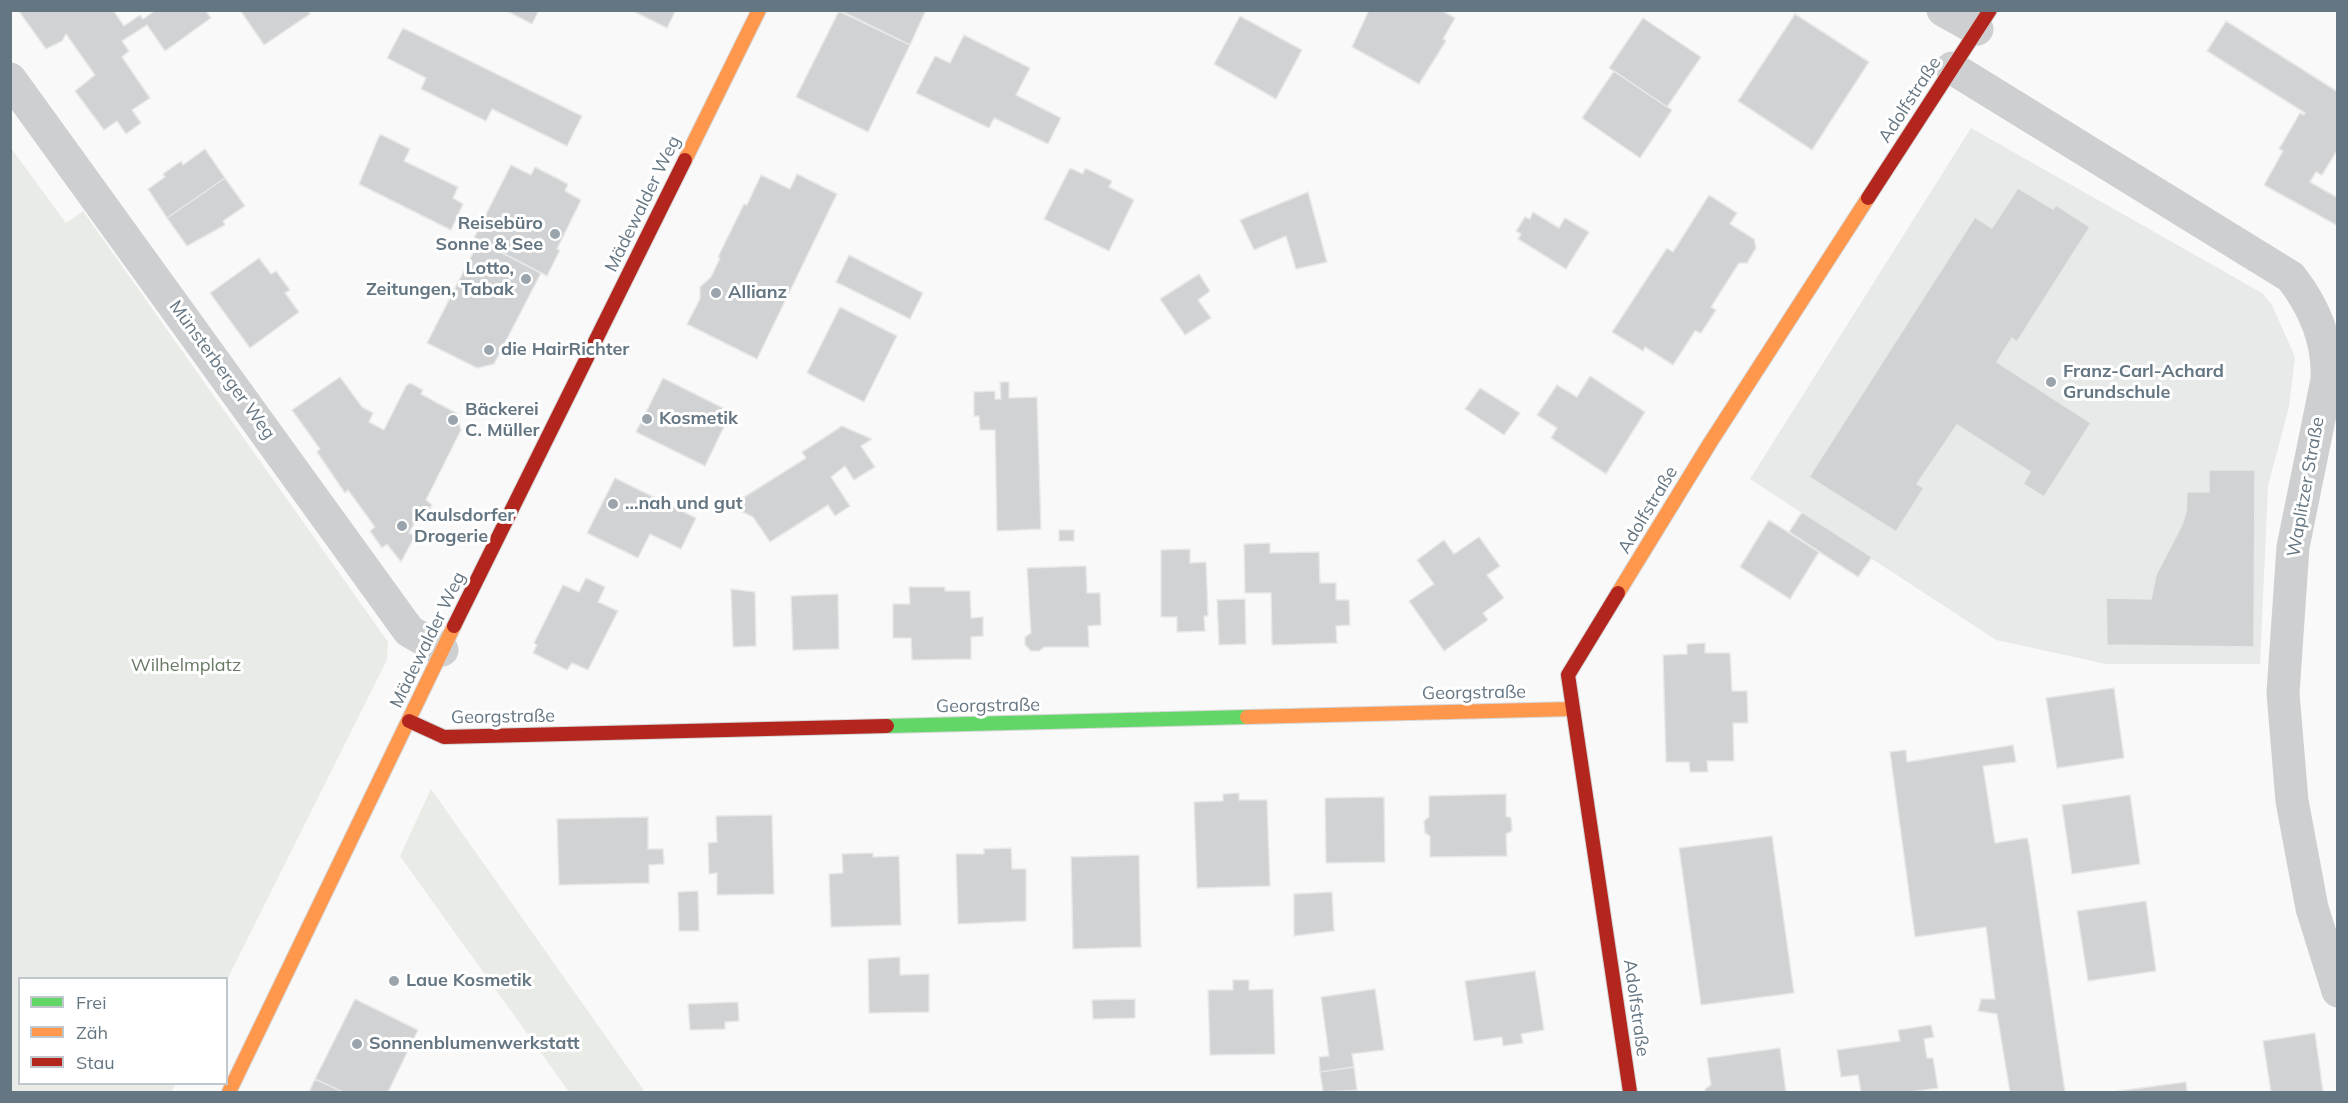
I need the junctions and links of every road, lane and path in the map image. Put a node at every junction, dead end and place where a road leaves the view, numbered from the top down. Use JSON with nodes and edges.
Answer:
{"nodes":[{"id":1,"x":759,"y":10,"type":"edge"},
{"id":2,"x":1943,"y":10,"type":"edge"},
{"id":3,"x":1983,"y":20,"type":"edge"},
{"id":4,"x":1952,"y":68,"type":"junction"},
{"id":5,"x":10,"y":80,"type":"edge"},
{"id":6,"x":442,"y":650,"type":"junction"},
{"id":7,"x":1572,"y":709,"type":"junction"},
{"id":8,"x":409,"y":721,"type":"junction"},
{"id":9,"x":2337,"y":991,"type":"edge"},
{"id":10,"x":229,"y":1092,"type":"edge"},
{"id":11,"x":1630,"y":1092,"type":"edge"}],
"edges":[{"from":1,"to":6,"type":"street","name":"Mädewalder Weg"},
{"from":2,"to":3,"type":"street"},
{"from":3,"to":4,"type":"street","name":"Adolfstraße"},
{"from":4,"to":7,"type":"street","name":"Adolfstraße"},
{"from":4,"to":9,"type":"street","name":"Waplitzer Straße"},
{"from":5,"to":6,"type":"street","name":"Münsterberger Weg"},
{"from":6,"to":8,"type":"street","name":"Mädewalder Weg"},
{"from":7,"to":8,"type":"street","name":"Georgstraße"},
{"from":7,"to":11,"type":"street","name":"Adolfstraße"},
{"from":8,"to":10,"type":"street","name":"Mädewalder Weg"}]}
